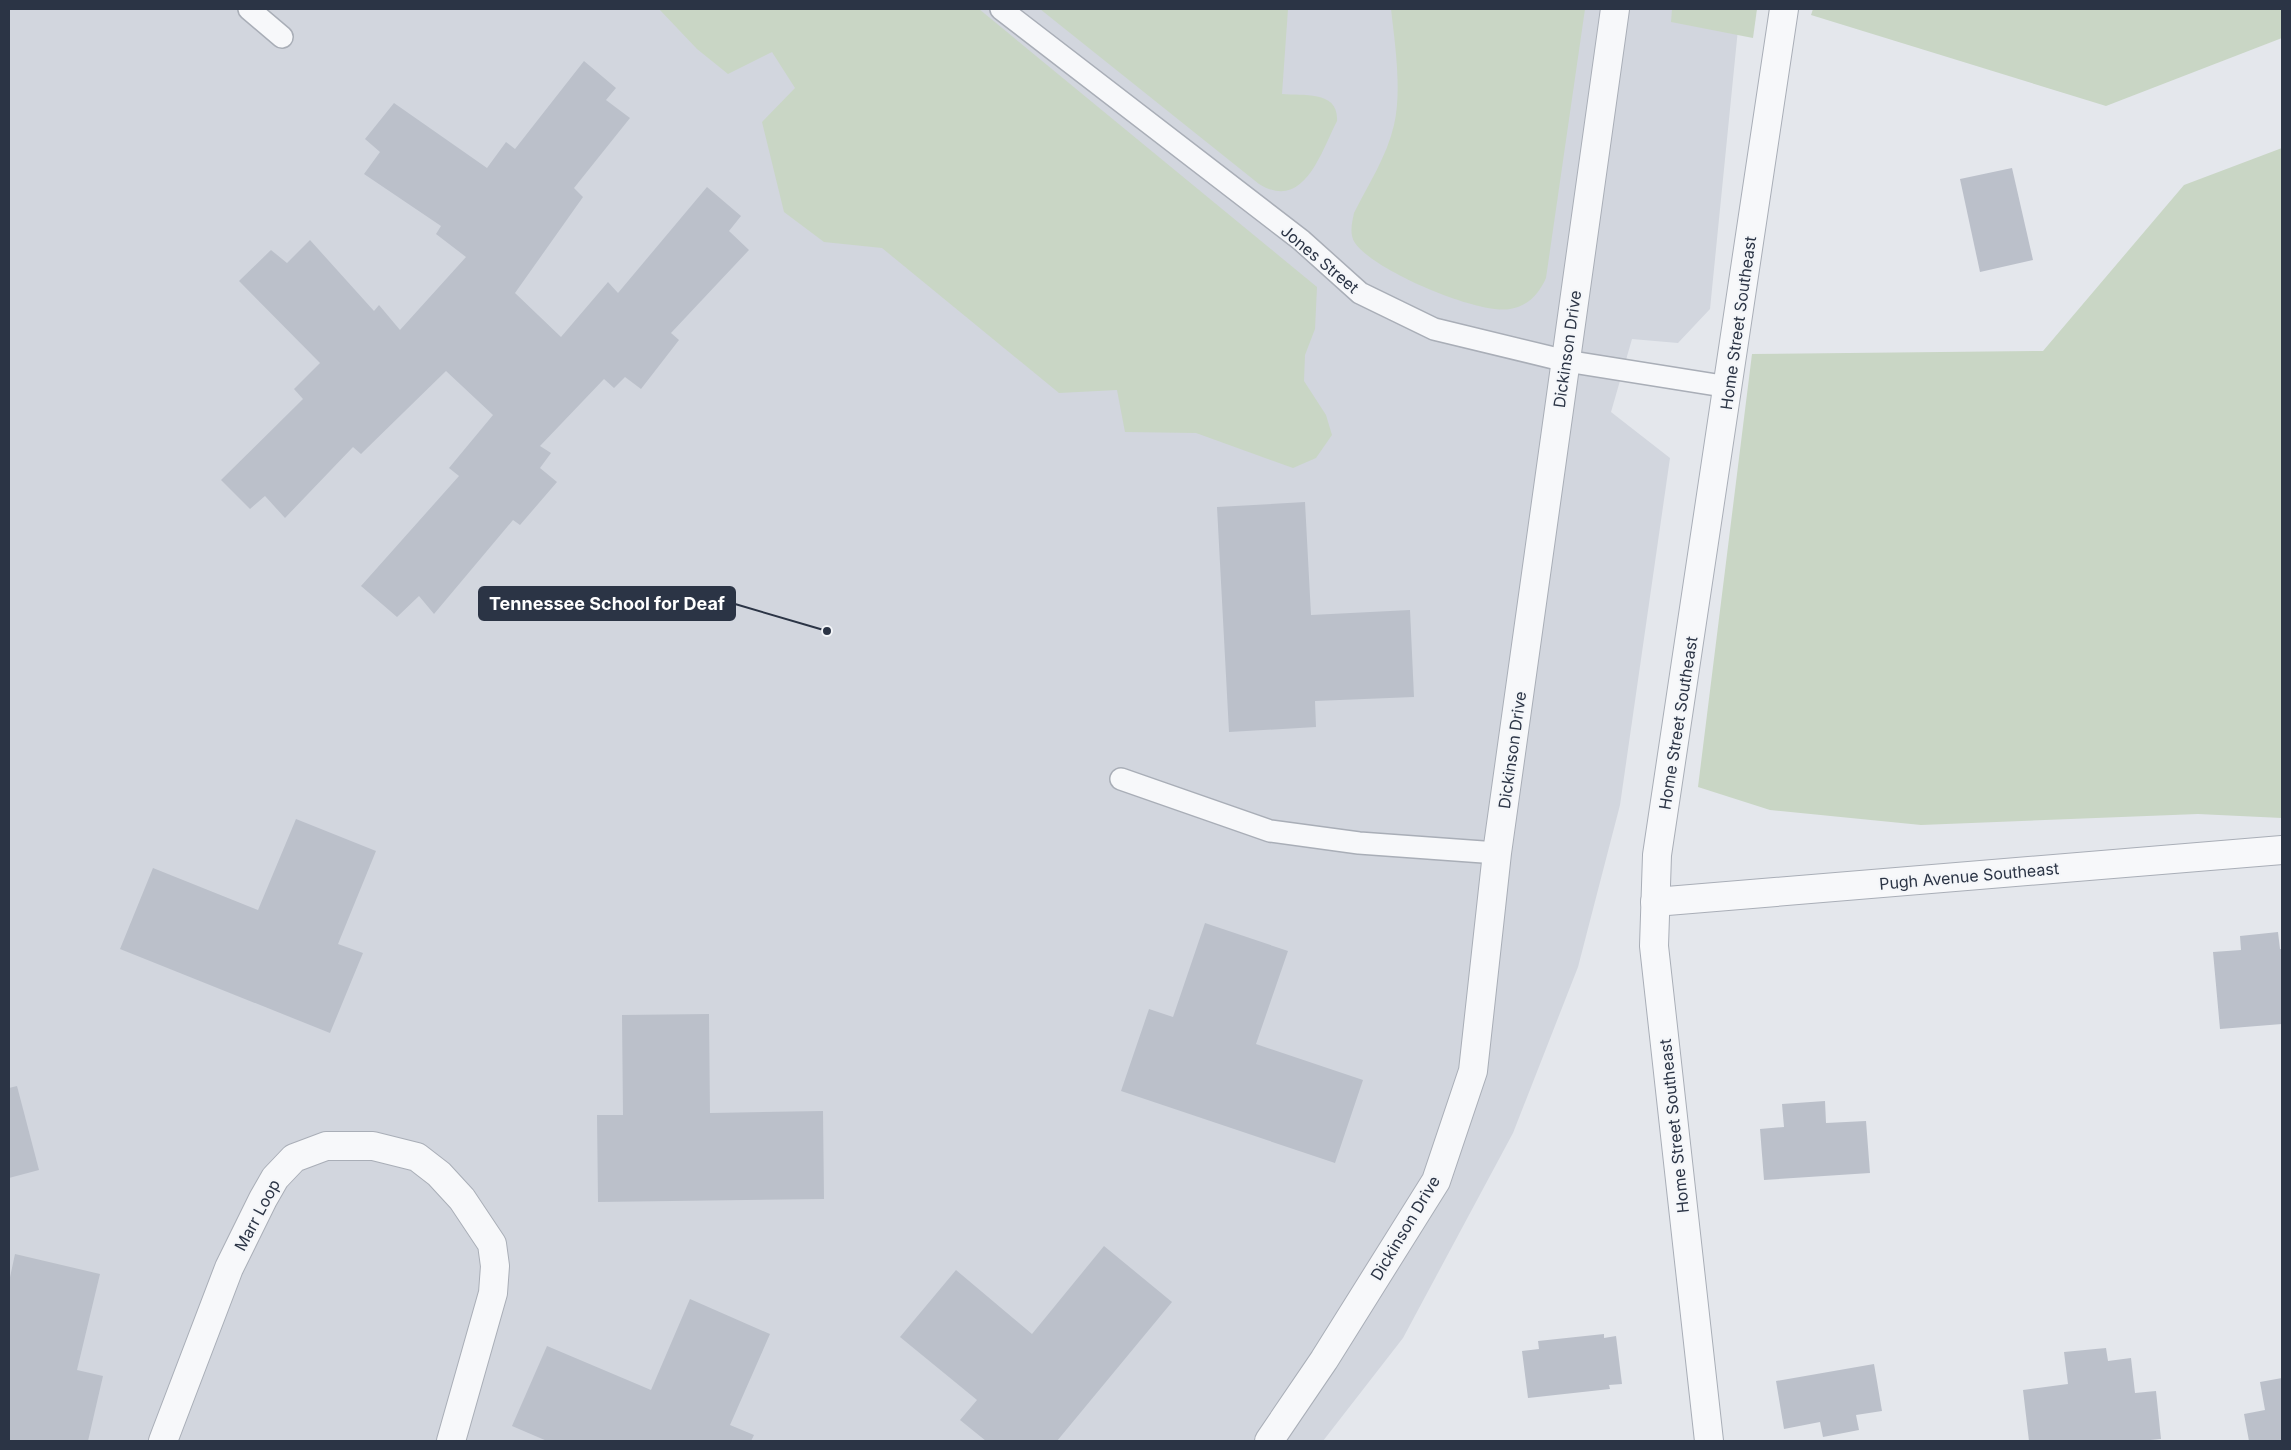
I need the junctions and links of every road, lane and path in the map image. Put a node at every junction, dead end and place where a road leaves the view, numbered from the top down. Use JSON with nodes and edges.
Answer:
{"nodes":[{"id":1,"x":249,"y":9,"type":"edge"},
{"id":2,"x":1001,"y":9,"type":"edge"},
{"id":3,"x":1615,"y":9,"type":"edge"},
{"id":4,"x":1784,"y":9,"type":"edge"},
{"id":5,"x":282,"y":36,"type":"dead end"},
{"id":6,"x":1566,"y":361,"type":"junction"},
{"id":7,"x":1729,"y":387,"type":"junction"},
{"id":8,"x":1121,"y":779,"type":"dead end"},
{"id":9,"x":2282,"y":850,"type":"edge"},
{"id":10,"x":1498,"y":853,"type":"junction"},
{"id":11,"x":1656,"y":902,"type":"junction"},
{"id":12,"x":163,"y":1441,"type":"edge"},
{"id":13,"x":451,"y":1441,"type":"edge"},
{"id":14,"x":1269,"y":1441,"type":"edge"},
{"id":15,"x":1709,"y":1441,"type":"edge"}],
"edges":[{"from":1,"to":5,"type":"lane"},
{"from":2,"to":6,"type":"lane","name":"Jones Street"},
{"from":3,"to":6,"type":"street","name":"Dickinson Drive"},
{"from":4,"to":7,"type":"street","name":"Home Street Southeast"},
{"from":6,"to":7,"type":"lane","name":"Jones Street"},
{"from":6,"to":10,"type":"street","name":"Dickinson Drive"},
{"from":7,"to":11,"type":"street","name":"Home Street Southeast"},
{"from":8,"to":10,"type":"lane"},
{"from":9,"to":11,"type":"street","name":"Pugh Avenue Southeast"},
{"from":10,"to":14,"type":"street","name":"Dickinson Drive"},
{"from":11,"to":15,"type":"street","name":"Home Street Southeast"},
{"from":12,"to":13,"type":"street","name":"Marr Loop"}]}
